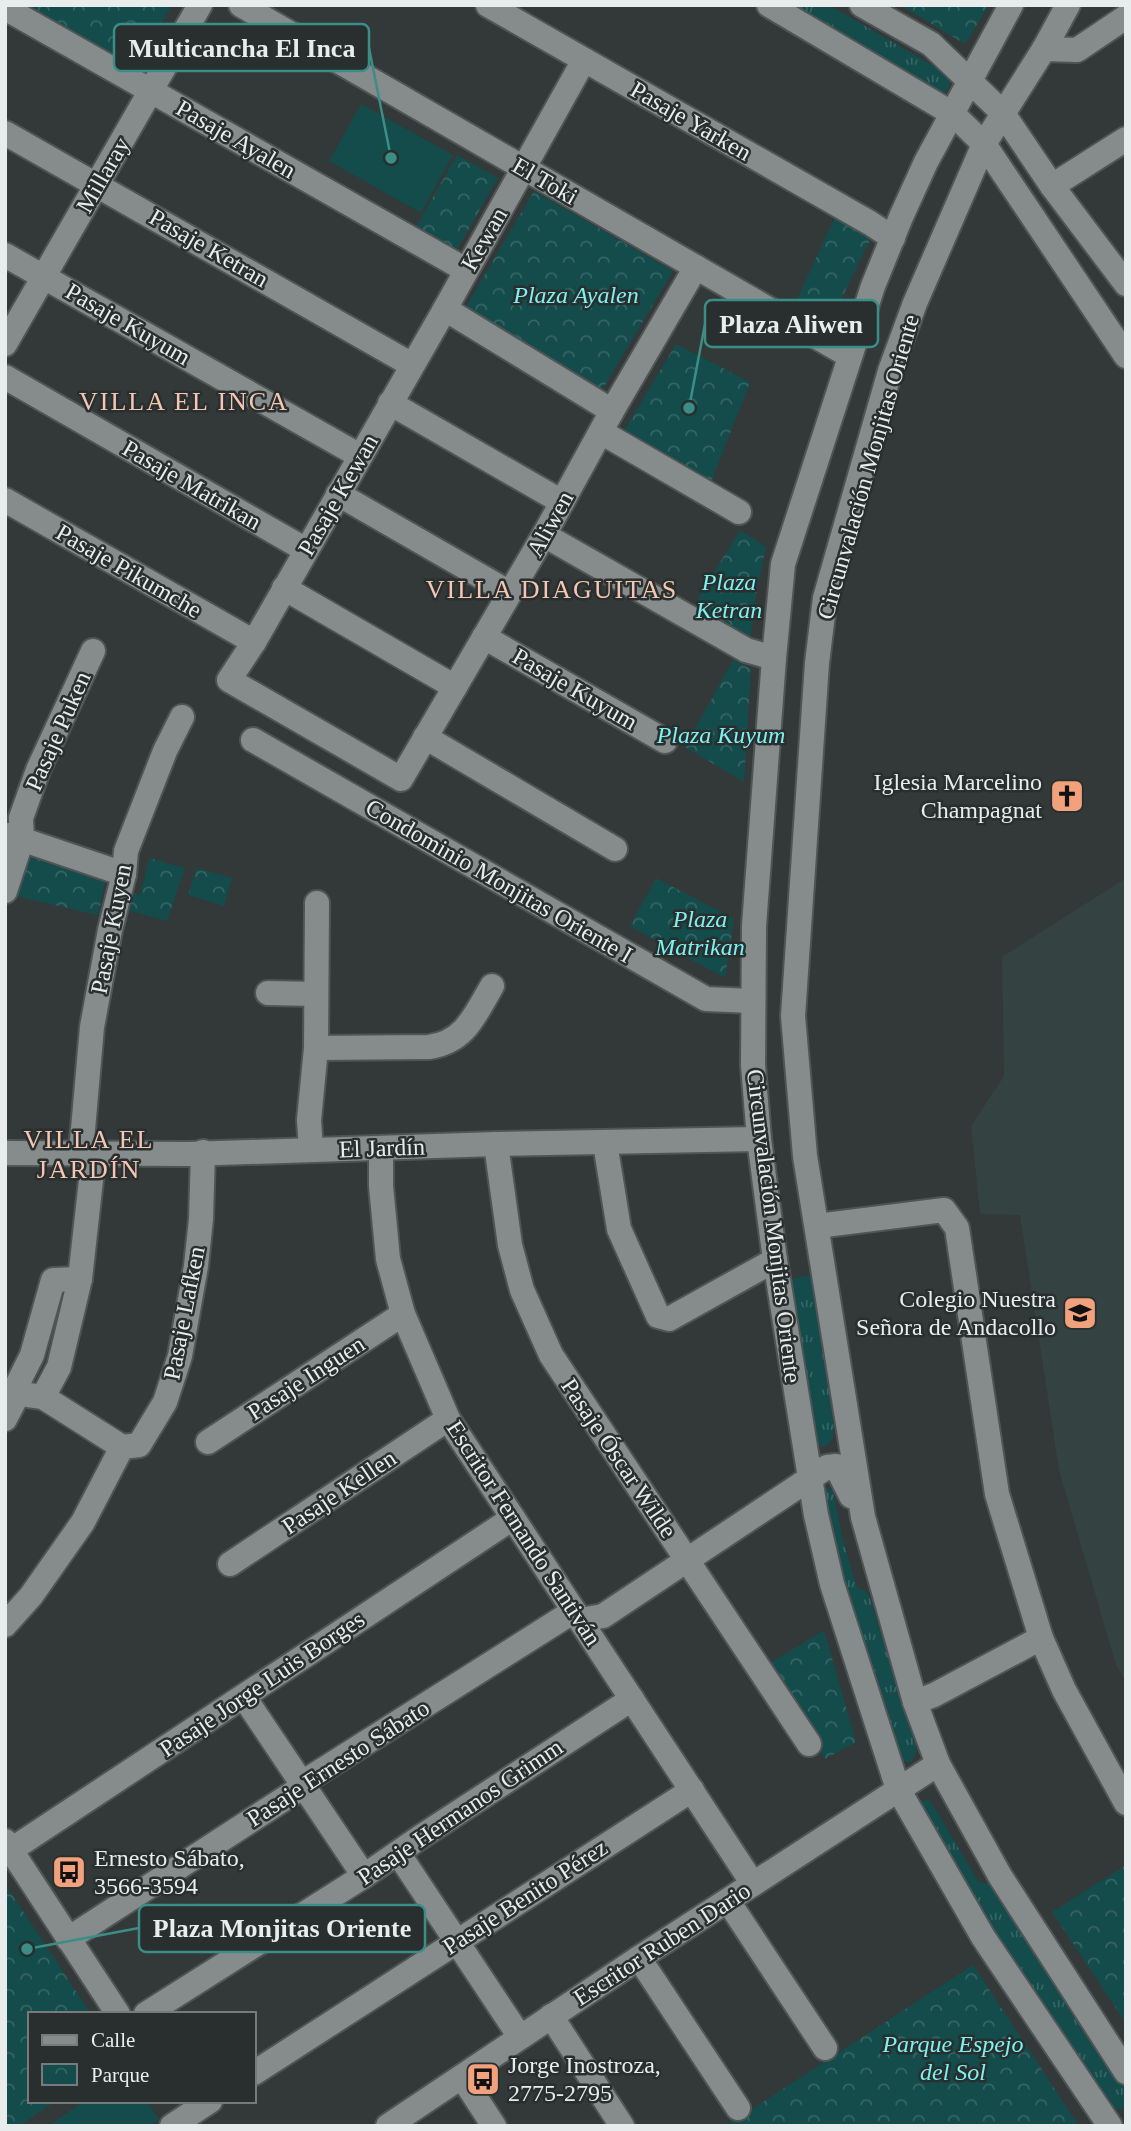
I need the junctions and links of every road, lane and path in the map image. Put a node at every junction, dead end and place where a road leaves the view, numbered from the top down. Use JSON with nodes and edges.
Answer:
{"nodes":[{"id":1,"x":200,"y":5,"type":"edge"},
{"id":2,"x":241,"y":5,"type":"edge"},
{"id":3,"x":488,"y":5,"type":"edge"},
{"id":4,"x":769,"y":5,"type":"edge"},
{"id":5,"x":862,"y":5,"type":"edge"},
{"id":6,"x":1011,"y":5,"type":"edge"},
{"id":7,"x":1068,"y":5,"type":"edge"},
{"id":8,"x":5,"y":8,"type":"edge"},
{"id":9,"x":1126,"y":17,"type":"edge"},
{"id":10,"x":1044,"y":49,"type":"junction"},
{"id":11,"x":584,"y":60,"type":"junction"},
{"id":12,"x":971,"y":80,"type":"junction"},
{"id":13,"x":151,"y":91,"type":"junction"},
{"id":14,"x":1002,"y":112,"type":"junction"},
{"id":15,"x":953,"y":114,"type":"junction"},
{"id":16,"x":5,"y":133,"type":"edge"},
{"id":17,"x":1126,"y":139,"type":"edge"},
{"id":18,"x":984,"y":144,"type":"junction"},
{"id":19,"x":524,"y":169,"type":"junction"},
{"id":20,"x":97,"y":184,"type":"junction"},
{"id":21,"x":1052,"y":186,"type":"junction"},
{"id":22,"x":892,"y":239,"type":"junction"},
{"id":23,"x":5,"y":255,"type":"edge"},
{"id":24,"x":696,"y":267,"type":"junction"},
{"id":25,"x":466,"y":270,"type":"junction"},
{"id":26,"x":44,"y":277,"type":"junction"},
{"id":27,"x":1126,"y":284,"type":"edge"},
{"id":28,"x":445,"y":309,"type":"junction"},
{"id":29,"x":5,"y":344,"type":"edge"},
{"id":30,"x":849,"y":356,"type":"junction"},
{"id":31,"x":1126,"y":356,"type":"edge"},
{"id":32,"x":412,"y":365,"type":"junction"},
{"id":33,"x":5,"y":377,"type":"edge"},
{"id":34,"x":390,"y":402,"type":"junction"},
{"id":35,"x":612,"y":411,"type":"junction"},
{"id":36,"x":601,"y":432,"type":"junction"},
{"id":37,"x":360,"y":456,"type":"junction"},
{"id":38,"x":338,"y":494,"type":"junction"},
{"id":39,"x":5,"y":500,"type":"edge"},
{"id":40,"x":562,"y":502,"type":"junction"},
{"id":41,"x":738,"y":512,"type":"dead end"},
{"id":42,"x":544,"y":535,"type":"junction"},
{"id":43,"x":306,"y":550,"type":"junction"},
{"id":44,"x":284,"y":588,"type":"junction"},
{"id":45,"x":510,"y":593,"type":"junction"},
{"id":46,"x":484,"y":637,"type":"junction"},
{"id":47,"x":254,"y":642,"type":"junction"},
{"id":48,"x":93,"y":651,"type":"dead end"},
{"id":49,"x":774,"y":659,"type":"junction"},
{"id":50,"x":455,"y":687,"type":"junction"},
{"id":51,"x":181,"y":717,"type":"dead end"},
{"id":52,"x":425,"y":737,"type":"junction"},
{"id":53,"x":253,"y":740,"type":"dead end"},
{"id":54,"x":665,"y":741,"type":"dead end"},
{"id":55,"x":401,"y":779,"type":"joint"},
{"id":56,"x":14,"y":836,"type":"edge"},
{"id":57,"x":615,"y":849,"type":"dead end"},
{"id":58,"x":124,"y":874,"type":"junction"},
{"id":59,"x":5,"y":891,"type":"edge"},
{"id":60,"x":317,"y":903,"type":"dead end"},
{"id":61,"x":492,"y":986,"type":"dead end"},
{"id":62,"x":268,"y":993,"type":"dead end"},
{"id":63,"x":315,"y":994,"type":"junction"},
{"id":64,"x":752,"y":1001,"type":"junction"},
{"id":65,"x":316,"y":1048,"type":"junction"},
{"id":66,"x":759,"y":1139,"type":"junction"},
{"id":67,"x":605,"y":1143,"type":"junction"},
{"id":68,"x":496,"y":1144,"type":"junction"},
{"id":69,"x":381,"y":1148,"type":"junction"},
{"id":70,"x":311,"y":1150,"type":"junction"},
{"id":71,"x":203,"y":1152,"type":"junction"},
{"id":72,"x":5,"y":1153,"type":"edge"},
{"id":73,"x":87,"y":1153,"type":"junction"},
{"id":74,"x":817,"y":1226,"type":"junction"},
{"id":75,"x":775,"y":1260,"type":"junction"},
{"id":76,"x":80,"y":1279,"type":"junction"},
{"id":77,"x":403,"y":1314,"type":"junction"},
{"id":78,"x":18,"y":1394,"type":"junction"},
{"id":79,"x":43,"y":1397,"type":"junction"},
{"id":80,"x":5,"y":1419,"type":"edge"},
{"id":81,"x":448,"y":1419,"type":"junction"},
{"id":82,"x":208,"y":1442,"type":"dead end"},
{"id":83,"x":122,"y":1447,"type":"junction"},
{"id":84,"x":809,"y":1478,"type":"junction"},
{"id":85,"x":863,"y":1517,"type":"junction"},
{"id":86,"x":513,"y":1518,"type":"junction"},
{"id":87,"x":686,"y":1560,"type":"junction"},
{"id":88,"x":230,"y":1564,"type":"dead end"},
{"id":89,"x":577,"y":1616,"type":"junction"},
{"id":90,"x":5,"y":1625,"type":"edge"},
{"id":91,"x":1041,"y":1638,"type":"junction"},
{"id":92,"x":244,"y":1697,"type":"junction"},
{"id":93,"x":632,"y":1699,"type":"junction"},
{"id":94,"x":915,"y":1702,"type":"junction"},
{"id":95,"x":809,"y":1744,"type":"dead end"},
{"id":96,"x":938,"y":1764,"type":"junction"},
{"id":97,"x":304,"y":1786,"type":"junction"},
{"id":98,"x":898,"y":1789,"type":"junction"},
{"id":99,"x":692,"y":1790,"type":"junction"},
{"id":100,"x":1126,"y":1802,"type":"edge"},
{"id":101,"x":8,"y":1846,"type":"edge"},
{"id":102,"x":398,"y":1853,"type":"junction"},
{"id":103,"x":364,"y":1876,"type":"junction"},
{"id":104,"x":753,"y":1884,"type":"junction"},
{"id":105,"x":728,"y":1901,"type":"junction"},
{"id":106,"x":68,"y":1939,"type":"junction"},
{"id":107,"x":456,"y":1942,"type":"junction"},
{"id":108,"x":639,"y":1958,"type":"junction"},
{"id":109,"x":117,"y":2012,"type":"edge"},
{"id":110,"x":149,"y":2012,"type":"edge"},
{"id":111,"x":551,"y":2017,"type":"junction"},
{"id":112,"x":520,"y":2037,"type":"junction"},
{"id":113,"x":825,"y":2048,"type":"dead end"},
{"id":114,"x":1126,"y":2071,"type":"edge"},
{"id":115,"x":256,"y":2072,"type":"edge"},
{"id":116,"x":462,"y":2077,"type":"junction"},
{"id":117,"x":207,"y":2103,"type":"edge"},
{"id":118,"x":738,"y":2108,"type":"dead end"},
{"id":119,"x":181,"y":2118,"type":"edge"},
{"id":120,"x":388,"y":2126,"type":"edge"},
{"id":121,"x":494,"y":2126,"type":"edge"},
{"id":122,"x":622,"y":2126,"type":"edge"},
{"id":123,"x":1110,"y":2126,"type":"edge"}],
"edges":[{"from":1,"to":13,"type":"street","name":"Millaray"},
{"from":2,"to":19,"type":"street","name":"El Toki"},
{"from":3,"to":11,"type":"street","name":"Pasaje Yarken"},
{"from":4,"to":15,"type":"street"},
{"from":5,"to":12,"type":"street"},
{"from":6,"to":12,"type":"street","name":"Circunvalación Monjitas Oriente"},
{"from":7,"to":10,"type":"street","name":"Circunvalación Monjitas Oriente"},
{"from":8,"to":13,"type":"street","name":"Pasaje Ayalen"},
{"from":9,"to":10,"type":"street"},
{"from":10,"to":14,"type":"street","name":"Circunvalación Monjitas Oriente"},
{"from":11,"to":19,"type":"street"},
{"from":11,"to":22,"type":"street","name":"Pasaje Yarken"},
{"from":12,"to":14,"type":"street"},
{"from":12,"to":15,"type":"street","name":"Circunvalación Monjitas Oriente"},
{"from":13,"to":20,"type":"street","name":"Millaray"},
{"from":13,"to":25,"type":"street","name":"Pasaje Ayalen"},
{"from":14,"to":18,"type":"street","name":"Circunvalación Monjitas Oriente"},
{"from":14,"to":21,"type":"street"},
{"from":15,"to":18,"type":"street"},
{"from":15,"to":22,"type":"street","name":"Circunvalación Monjitas Oriente"},
{"from":16,"to":20,"type":"street","name":"Pasaje Ketran"},
{"from":17,"to":21,"type":"street"},
{"from":18,"to":31,"type":"street"},
{"from":18,"to":74,"type":"street","name":"Circunvalación Monjitas Oriente"},
{"from":19,"to":24,"type":"street","name":"El Toki"},
{"from":19,"to":25,"type":"street","name":"Kewan"},
{"from":20,"to":26,"type":"street","name":"Millaray"},
{"from":20,"to":32,"type":"street","name":"Pasaje Ketran"},
{"from":21,"to":27,"type":"street"},
{"from":22,"to":30,"type":"street","name":"Circunvalación Monjitas Oriente"},
{"from":23,"to":26,"type":"street","name":"Pasaje Kuyum"},
{"from":24,"to":30,"type":"street","name":"El Toki"},
{"from":24,"to":35,"type":"street","name":"Aliwen"},
{"from":25,"to":28,"type":"street","name":"Kewan"},
{"from":26,"to":29,"type":"street","name":"Millaray"},
{"from":26,"to":37,"type":"street","name":"Pasaje Kuyum"},
{"from":28,"to":32,"type":"street","name":"Pasaje Kewan"},
{"from":28,"to":35,"type":"street"},
{"from":30,"to":49,"type":"street","name":"Circunvalación Monjitas Oriente"},
{"from":32,"to":34,"type":"street","name":"Pasaje Kewan"},
{"from":33,"to":43,"type":"street","name":"Pasaje Matrikan"},
{"from":34,"to":37,"type":"street","name":"Pasaje Kewan"},
{"from":34,"to":40,"type":"street"},
{"from":35,"to":36,"type":"street","name":"Aliwen"},
{"from":36,"to":40,"type":"street","name":"Aliwen"},
{"from":36,"to":41,"type":"street"},
{"from":37,"to":38,"type":"street","name":"Pasaje Kewan"},
{"from":38,"to":43,"type":"street","name":"Pasaje Kewan"},
{"from":38,"to":45,"type":"street"},
{"from":39,"to":47,"type":"street","name":"Pasaje Pikumche"},
{"from":40,"to":42,"type":"street","name":"Aliwen"},
{"from":42,"to":45,"type":"street","name":"Aliwen"},
{"from":42,"to":49,"type":"street"},
{"from":43,"to":44,"type":"street","name":"Pasaje Kewan"},
{"from":44,"to":47,"type":"street","name":"Pasaje Kewan"},
{"from":44,"to":50,"type":"street"},
{"from":45,"to":46,"type":"street","name":"Aliwen"},
{"from":46,"to":50,"type":"street","name":"Aliwen"},
{"from":46,"to":54,"type":"street","name":"Pasaje Kuyum"},
{"from":47,"to":55,"type":"street","name":"Pasaje Kewan"},
{"from":48,"to":56,"type":"street","name":"Pasaje Puken"},
{"from":49,"to":64,"type":"street","name":"Circunvalación Monjitas Oriente"},
{"from":50,"to":52,"type":"street","name":"Aliwen"},
{"from":51,"to":58,"type":"street","name":"Pasaje Kuyen"},
{"from":52,"to":55,"type":"street","name":"Aliwen"},
{"from":52,"to":57,"type":"street"},
{"from":53,"to":64,"type":"street","name":"Condominio Monjitas Oriente I"},
{"from":56,"to":58,"type":"street"},
{"from":56,"to":59,"type":"street","name":"Pasaje Puken"},
{"from":58,"to":73,"type":"street","name":"Pasaje Kuyen"},
{"from":60,"to":63,"type":"street"},
{"from":61,"to":65,"type":"street"},
{"from":62,"to":63,"type":"street"},
{"from":63,"to":65,"type":"street"},
{"from":64,"to":66,"type":"street","name":"Circunvalación Monjitas Oriente"},
{"from":65,"to":70,"type":"street"},
{"from":66,"to":67,"type":"street","name":"El Jardín"},
{"from":66,"to":75,"type":"street","name":"Circunvalación Monjitas Oriente"},
{"from":67,"to":68,"type":"street","name":"El Jardín"},
{"from":67,"to":75,"type":"street"},
{"from":68,"to":69,"type":"street","name":"El Jardín"},
{"from":68,"to":87,"type":"street","name":"Pasaje Óscar Wilde"},
{"from":69,"to":70,"type":"street","name":"El Jardín"},
{"from":69,"to":77,"type":"street","name":"Escritor Fernando Santiván"},
{"from":70,"to":71,"type":"street","name":"El Jardín"},
{"from":71,"to":73,"type":"street","name":"El Jardín"},
{"from":71,"to":83,"type":"street","name":"Pasaje Lafken"},
{"from":72,"to":73,"type":"street","name":"El Jardín"},
{"from":73,"to":76,"type":"street","name":"Pasaje Kuyen"},
{"from":74,"to":85,"type":"street","name":"Circunvalación Monjitas Oriente"},
{"from":74,"to":91,"type":"street"},
{"from":75,"to":84,"type":"street","name":"Circunvalación Monjitas Oriente"},
{"from":76,"to":78,"type":"street"},
{"from":76,"to":79,"type":"street","name":"Pasaje Kuyen"},
{"from":77,"to":81,"type":"street","name":"Escritor Fernando Santiván"},
{"from":77,"to":82,"type":"street","name":"Pasaje Inguen"},
{"from":78,"to":79,"type":"street"},
{"from":78,"to":80,"type":"street"},
{"from":79,"to":83,"type":"street"},
{"from":81,"to":86,"type":"street","name":"Escritor Fernando Santiván"},
{"from":81,"to":88,"type":"street","name":"Pasaje Kellen"},
{"from":83,"to":90,"type":"street"},
{"from":84,"to":85,"type":"street","name":"Pasaje Ernesto Sábato"},
{"from":84,"to":87,"type":"street","name":"Pasaje Ernesto Sábato"},
{"from":84,"to":98,"type":"street","name":"Circunvalación Monjitas Oriente"},
{"from":85,"to":94,"type":"street","name":"Circunvalación Monjitas Oriente"},
{"from":86,"to":89,"type":"street","name":"Escritor Fernando Santiván"},
{"from":86,"to":92,"type":"street","name":"Pasaje Jorge Luis Borges"},
{"from":87,"to":89,"type":"street","name":"Pasaje Ernesto Sábato"},
{"from":87,"to":95,"type":"street","name":"Pasaje Óscar Wilde"},
{"from":89,"to":93,"type":"street","name":"Escritor Fernando Santiván"},
{"from":89,"to":97,"type":"street","name":"Pasaje Ernesto Sábato"},
{"from":91,"to":94,"type":"street"},
{"from":91,"to":100,"type":"street"},
{"from":92,"to":97,"type":"street"},
{"from":92,"to":101,"type":"street","name":"Pasaje Jorge Luis Borges"},
{"from":93,"to":99,"type":"street","name":"Escritor Fernando Santiván"},
{"from":93,"to":102,"type":"street","name":"Pasaje Hermanos Grimm"},
{"from":94,"to":96,"type":"street","name":"Circunvalación Monjitas Oriente"},
{"from":96,"to":98,"type":"street","name":"Escritor Ruben Dario"},
{"from":96,"to":114,"type":"street","name":"Circunvalación Monjitas Oriente"},
{"from":97,"to":103,"type":"street"},
{"from":97,"to":106,"type":"street","name":"Pasaje Ernesto Sábato"},
{"from":98,"to":104,"type":"street","name":"Escritor Ruben Dario"},
{"from":98,"to":123,"type":"street","name":"Circunvalación Monjitas Oriente"},
{"from":99,"to":104,"type":"street","name":"Escritor Fernando Santiván"},
{"from":99,"to":107,"type":"street","name":"Pasaje Benito Pérez"},
{"from":101,"to":106,"type":"street"},
{"from":102,"to":103,"type":"street","name":"Pasaje Hermanos Grimm"},
{"from":102,"to":107,"type":"street"},
{"from":103,"to":110,"type":"street","name":"Pasaje Hermanos Grimm"},
{"from":104,"to":105,"type":"street","name":"Escritor Ruben Dario"},
{"from":105,"to":108,"type":"street","name":"Escritor Ruben Dario"},
{"from":105,"to":113,"type":"street"},
{"from":106,"to":109,"type":"street"},
{"from":107,"to":112,"type":"street"},
{"from":107,"to":115,"type":"street","name":"Pasaje Benito Pérez"},
{"from":108,"to":111,"type":"street","name":"Escritor Ruben Dario"},
{"from":108,"to":118,"type":"street"},
{"from":111,"to":112,"type":"street","name":"Escritor Ruben Dario"},
{"from":111,"to":122,"type":"street"},
{"from":112,"to":116,"type":"street","name":"Escritor Ruben Dario"},
{"from":116,"to":120,"type":"street","name":"Escritor Ruben Dario"},
{"from":116,"to":121,"type":"street"},
{"from":117,"to":119,"type":"street"}]}
